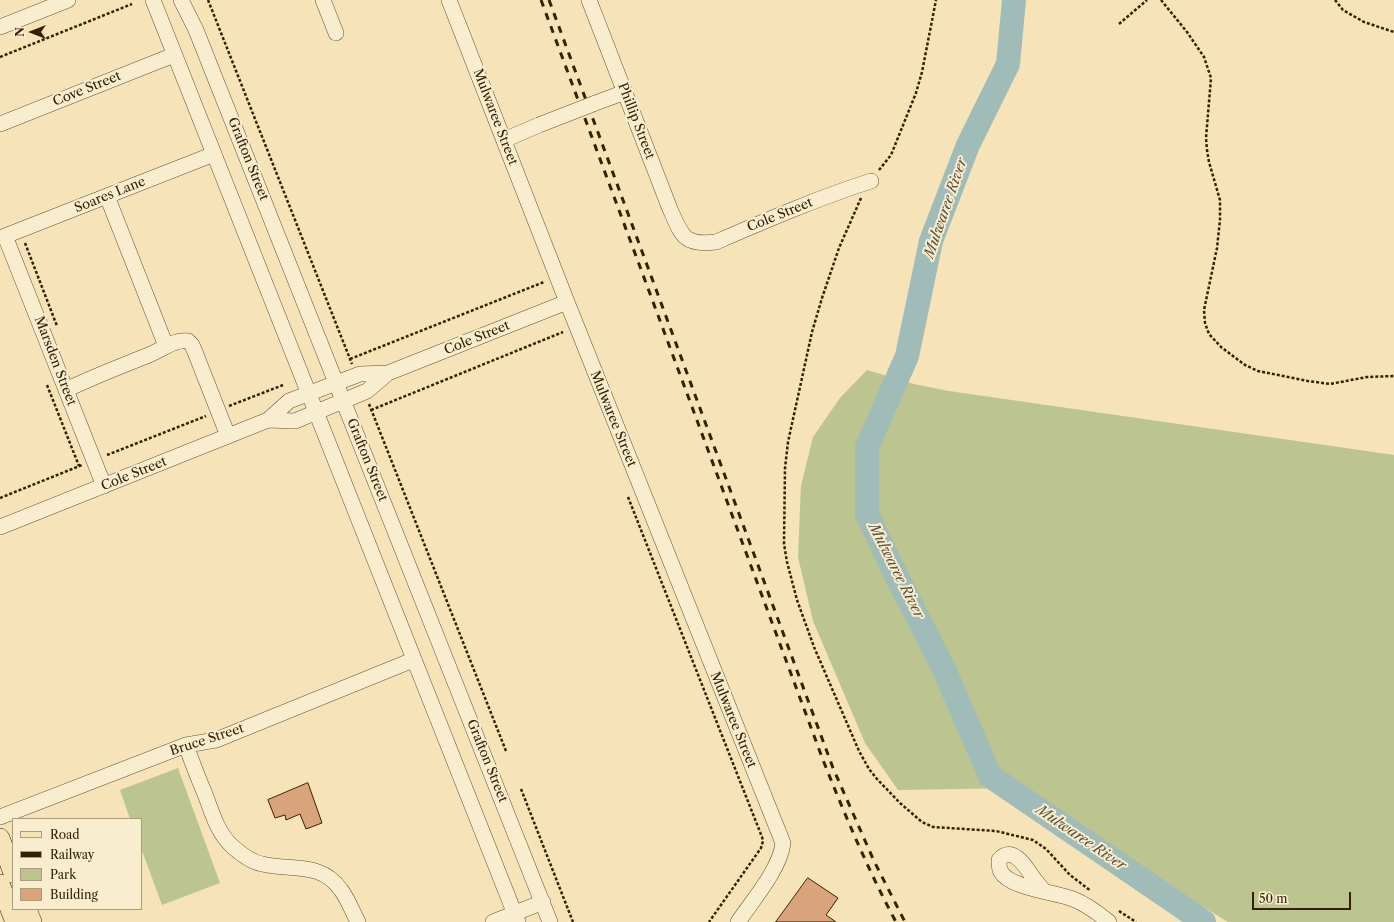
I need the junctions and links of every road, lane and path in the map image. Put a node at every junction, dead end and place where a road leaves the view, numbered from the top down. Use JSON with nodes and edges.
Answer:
{"nodes":[{"id":1,"x":68,"y":0,"type":"edge"},
{"id":2,"x":153,"y":0,"type":"edge"},
{"id":3,"x":181,"y":0,"type":"edge"},
{"id":4,"x":323,"y":0,"type":"edge"},
{"id":5,"x":449,"y":0,"type":"edge"},
{"id":6,"x":589,"y":0,"type":"edge"},
{"id":7,"x":936,"y":0,"type":"edge"},
{"id":8,"x":1147,"y":0,"type":"edge"},
{"id":9,"x":1161,"y":0,"type":"edge"},
{"id":10,"x":1335,"y":0,"type":"edge"},
{"id":11,"x":132,"y":4,"type":"dead end"},
{"id":12,"x":1119,"y":24,"type":"dead end"},
{"id":13,"x":0,"y":27,"type":"edge"},
{"id":14,"x":1394,"y":32,"type":"edge"},
{"id":15,"x":336,"y":34,"type":"dead end"},
{"id":16,"x":174,"y":55,"type":"junction"},
{"id":17,"x":0,"y":57,"type":"edge"},
{"id":18,"x":625,"y":92,"type":"junction"},
{"id":19,"x":0,"y":124,"type":"edge"},
{"id":20,"x":504,"y":140,"type":"junction"},
{"id":21,"x":214,"y":154,"type":"junction"},
{"id":22,"x":871,"y":181,"type":"junction"},
{"id":23,"x":107,"y":196,"type":"junction"},
{"id":24,"x":22,"y":230,"type":"junction"},
{"id":25,"x":5,"y":236,"type":"joint"},
{"id":26,"x":688,"y":240,"type":"joint"},
{"id":27,"x":545,"y":285,"type":"dead end"},
{"id":28,"x":560,"y":305,"type":"junction"},
{"id":29,"x":60,"y":333,"type":"dead end"},
{"id":30,"x":166,"y":346,"type":"junction"},
{"id":31,"x":350,"y":359,"type":"dead end"},
{"id":32,"x":388,"y":373,"type":"junction"},
{"id":33,"x":1394,"y":376,"type":"edge"},
{"id":34,"x":45,"y":380,"type":"dead end"},
{"id":35,"x":337,"y":383,"type":"junction"},
{"id":36,"x":283,"y":385,"type":"dead end"},
{"id":37,"x":66,"y":390,"type":"junction"},
{"id":38,"x":308,"y":394,"type":"junction"},
{"id":39,"x":344,"y":401,"type":"junction"},
{"id":40,"x":371,"y":410,"type":"dead end"},
{"id":41,"x":218,"y":411,"type":"junction"},
{"id":42,"x":315,"y":412,"type":"junction"},
{"id":43,"x":268,"y":420,"type":"junction"},
{"id":44,"x":228,"y":436,"type":"junction"},
{"id":45,"x":105,"y":447,"type":"dead end"},
{"id":46,"x":108,"y":455,"type":"junction"},
{"id":47,"x":94,"y":460,"type":"junction"},
{"id":48,"x":79,"y":466,"type":"junction"},
{"id":49,"x":104,"y":486,"type":"junction"},
{"id":50,"x":628,"y":495,"type":"dead end"},
{"id":51,"x":0,"y":498,"type":"edge"},
{"id":52,"x":0,"y":527,"type":"edge"},
{"id":53,"x":414,"y":660,"type":"junction"},
{"id":54,"x":186,"y":745,"type":"junction"},
{"id":55,"x":521,"y":789,"type":"dead end"},
{"id":56,"x":0,"y":817,"type":"edge"},
{"id":57,"x":0,"y":838,"type":"edge"},
{"id":58,"x":12,"y":870,"type":"edge"},
{"id":59,"x":0,"y":884,"type":"edge"},
{"id":60,"x":1044,"y":891,"type":"dead end"},
{"id":61,"x":1092,"y":891,"type":"dead end"},
{"id":62,"x":543,"y":902,"type":"junction"},
{"id":63,"x":12,"y":910,"type":"edge"},
{"id":64,"x":13,"y":912,"type":"edge"},
{"id":65,"x":1112,"y":915,"type":"edge"},
{"id":66,"x":516,"y":918,"type":"edge"},
{"id":67,"x":32,"y":922,"type":"edge"},
{"id":68,"x":358,"y":922,"type":"edge"},
{"id":69,"x":493,"y":922,"type":"edge"},
{"id":70,"x":550,"y":922,"type":"edge"},
{"id":71,"x":573,"y":922,"type":"edge"},
{"id":72,"x":709,"y":922,"type":"edge"},
{"id":73,"x":738,"y":922,"type":"edge"},
{"id":74,"x":1136,"y":922,"type":"edge"}],
"edges":[{"from":1,"to":13,"type":"street"},
{"from":2,"to":16,"type":"street"},
{"from":3,"to":35,"type":"street","name":"Grafton Street"},
{"from":4,"to":15,"type":"street"},
{"from":5,"to":20,"type":"street","name":"Mulwaree Street"},
{"from":6,"to":18,"type":"street","name":"Phillip Street"},
{"from":7,"to":22,"type":"path"},
{"from":8,"to":12,"type":"path"},
{"from":9,"to":33,"type":"path"},
{"from":10,"to":14,"type":"path"},
{"from":11,"to":17,"type":"path"},
{"from":16,"to":19,"type":"street","name":"Cove Street"},
{"from":16,"to":21,"type":"street"},
{"from":18,"to":20,"type":"street","bridge":true},
{"from":18,"to":26,"type":"street","name":"Phillip Street"},
{"from":20,"to":28,"type":"street","name":"Mulwaree Street"},
{"from":21,"to":23,"type":"street","name":"Soares Lane"},
{"from":21,"to":38,"type":"street"},
{"from":22,"to":26,"type":"street","name":"Cole Street"},
{"from":22,"to":61,"type":"path"},
{"from":23,"to":24,"type":"street","name":"Soares Lane"},
{"from":23,"to":30,"type":"street"},
{"from":24,"to":25,"type":"street","name":"Soares Lane"},
{"from":24,"to":29,"type":"path"},
{"from":25,"to":37,"type":"street","name":"Marsden Street"},
{"from":27,"to":31,"type":"path"},
{"from":28,"to":32,"type":"street","name":"Cole Street"},
{"from":28,"to":40,"type":"path"},
{"from":28,"to":73,"type":"street","name":"Mulwaree Street"},
{"from":30,"to":37,"type":"street"},
{"from":30,"to":41,"type":"street"},
{"from":32,"to":35,"type":"street","name":"Cole Street"},
{"from":32,"to":39,"type":"street","name":"Cole Street"},
{"from":34,"to":48,"type":"path"},
{"from":35,"to":38,"type":"street","name":"Cole Street"},
{"from":35,"to":39,"type":"street","name":"Grafton Street"},
{"from":36,"to":41,"type":"path"},
{"from":37,"to":47,"type":"street","name":"Marsden Street"},
{"from":38,"to":42,"type":"street"},
{"from":38,"to":43,"type":"street","name":"Cole Street"},
{"from":39,"to":42,"type":"street","name":"Cole Street"},
{"from":39,"to":62,"type":"street","name":"Grafton Street"},
{"from":41,"to":44,"type":"street"},
{"from":41,"to":46,"type":"path"},
{"from":42,"to":43,"type":"street","name":"Cole Street"},
{"from":42,"to":53,"type":"street"},
{"from":43,"to":44,"type":"street","name":"Cole Street"},
{"from":44,"to":49,"type":"street","name":"Cole Street"},
{"from":45,"to":46,"type":"path"},
{"from":46,"to":47,"type":"path"},
{"from":47,"to":48,"type":"path"},
{"from":47,"to":49,"type":"street","name":"Marsden Street"},
{"from":48,"to":51,"type":"path"},
{"from":49,"to":52,"type":"street","name":"Cole Street"},
{"from":50,"to":72,"type":"path"},
{"from":53,"to":54,"type":"street","name":"Bruce Street"},
{"from":53,"to":66,"type":"street"},
{"from":54,"to":56,"type":"street","name":"Bruce Street"},
{"from":54,"to":68,"type":"street"},
{"from":55,"to":71,"type":"path"},
{"from":57,"to":58,"type":"main road"},
{"from":59,"to":63,"type":"main road"},
{"from":60,"to":65,"type":"street"},
{"from":62,"to":66,"type":"street"},
{"from":62,"to":70,"type":"street","name":"Grafton Street"},
{"from":64,"to":67,"type":"main road"},
{"from":65,"to":74,"type":"path"},
{"from":66,"to":69,"type":"street"}]}
